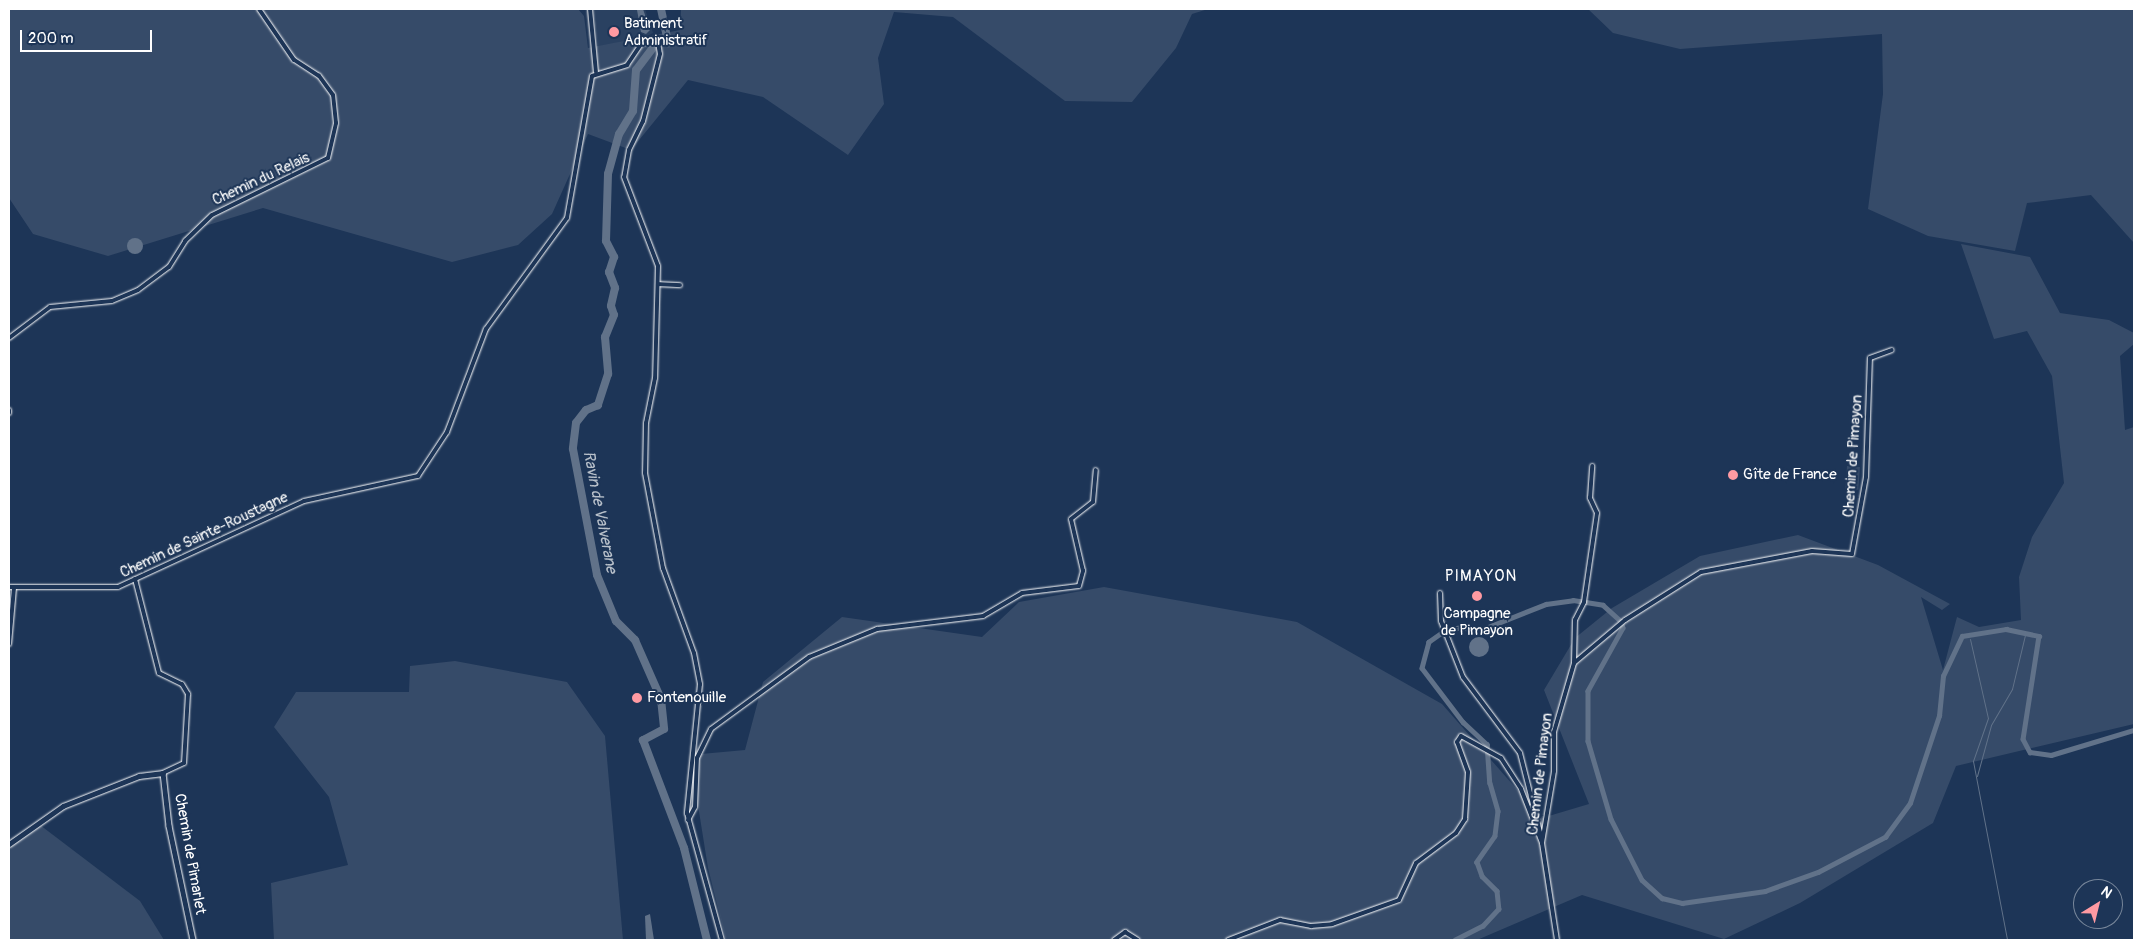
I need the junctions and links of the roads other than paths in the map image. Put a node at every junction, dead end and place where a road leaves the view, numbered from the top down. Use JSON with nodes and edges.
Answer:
{"nodes":[{"id":1,"x":259,"y":9,"type":"edge"},
{"id":2,"x":590,"y":9,"type":"edge"},
{"id":3,"x":596,"y":72,"type":"junction"},
{"id":4,"x":658,"y":284,"type":"junction"},
{"id":5,"x":680,"y":285,"type":"dead end"},
{"id":6,"x":9,"y":338,"type":"edge"},
{"id":7,"x":1892,"y":350,"type":"dead end"},
{"id":8,"x":1592,"y":468,"type":"dead end"},
{"id":9,"x":1096,"y":470,"type":"dead end"},
{"id":10,"x":135,"y":579,"type":"junction"},
{"id":11,"x":9,"y":587,"type":"edge"},
{"id":12,"x":14,"y":588,"type":"junction"},
{"id":13,"x":1440,"y":593,"type":"dead end"},
{"id":14,"x":9,"y":644,"type":"edge"},
{"id":15,"x":1574,"y":663,"type":"junction"},
{"id":16,"x":164,"y":773,"type":"junction"},
{"id":17,"x":688,"y":820,"type":"junction"},
{"id":18,"x":1542,"y":843,"type":"junction"},
{"id":19,"x":9,"y":844,"type":"edge"},
{"id":20,"x":193,"y":940,"type":"edge"},
{"id":21,"x":722,"y":940,"type":"edge"},
{"id":22,"x":1114,"y":940,"type":"edge"},
{"id":23,"x":1138,"y":940,"type":"edge"},
{"id":24,"x":1228,"y":940,"type":"edge"},
{"id":25,"x":1557,"y":940,"type":"edge"}],
"edges":[{"from":1,"to":6,"type":"street","name":"Chemin du Relais"},
{"from":2,"to":3,"type":"street"},
{"from":3,"to":4,"type":"street"},
{"from":3,"to":10,"type":"street","name":"Chemin de Sainte-Roustagne"},
{"from":4,"to":5,"type":"street"},
{"from":4,"to":17,"type":"street"},
{"from":7,"to":15,"type":"street","name":"Chemin de Pimayon"},
{"from":8,"to":15,"type":"street"},
{"from":9,"to":17,"type":"street"},
{"from":10,"to":12,"type":"street","name":"Chemin de Sainte-Roustagne"},
{"from":10,"to":16,"type":"street"},
{"from":11,"to":12,"type":"street","name":"Chemin de Sainte-Roustagne"},
{"from":12,"to":14,"type":"street"},
{"from":13,"to":18,"type":"street"},
{"from":15,"to":18,"type":"street","name":"Chemin de Pimayon"},
{"from":16,"to":19,"type":"street"},
{"from":16,"to":20,"type":"street","name":"Chemin de Pimarlet"},
{"from":17,"to":21,"type":"street"},
{"from":18,"to":24,"type":"street"},
{"from":18,"to":25,"type":"street","name":"Chemin de Pimayon"},
{"from":22,"to":23,"type":"street"}]}
